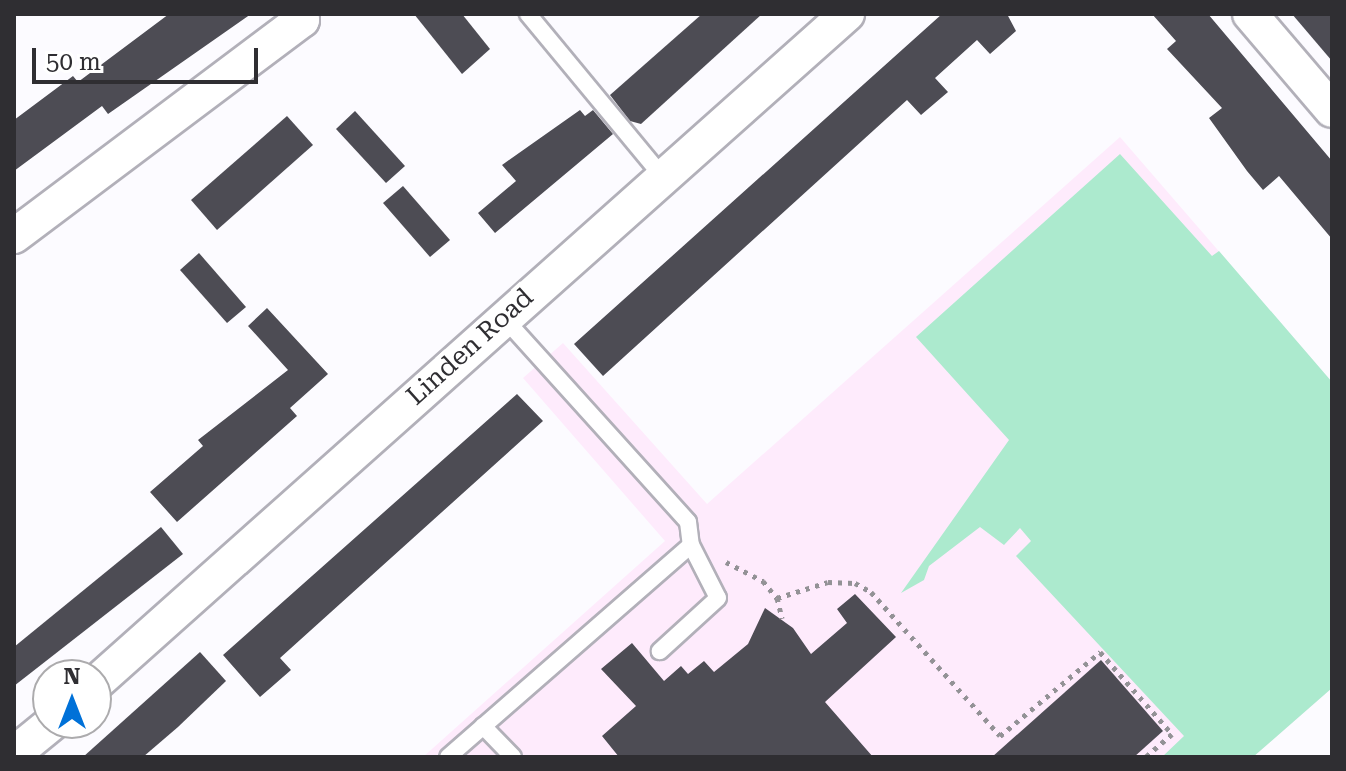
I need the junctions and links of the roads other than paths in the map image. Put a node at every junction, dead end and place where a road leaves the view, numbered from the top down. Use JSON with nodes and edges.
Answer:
{"nodes":[{"id":1,"x":298,"y":14,"type":"edge"},
{"id":2,"x":528,"y":14,"type":"edge"},
{"id":3,"x":847,"y":14,"type":"edge"},
{"id":4,"x":1250,"y":14,"type":"edge"},
{"id":5,"x":1332,"y":110,"type":"edge"},
{"id":6,"x":663,"y":177,"type":"junction"},
{"id":7,"x":14,"y":236,"type":"edge"},
{"id":8,"x":503,"y":317,"type":"junction"},
{"id":9,"x":691,"y":545,"type":"junction"},
{"id":10,"x":660,"y":651,"type":"dead end"},
{"id":11,"x":112,"y":669,"type":"edge"},
{"id":12,"x":483,"y":726,"type":"junction"},
{"id":13,"x":32,"y":739,"type":"edge"},
{"id":14,"x":14,"y":754,"type":"edge"},
{"id":15,"x":448,"y":757,"type":"edge"},
{"id":16,"x":513,"y":757,"type":"edge"}],
"edges":[{"from":1,"to":7,"type":"street"},
{"from":2,"to":6,"type":"lane"},
{"from":3,"to":6,"type":"street","name":"Linden Road"},
{"from":4,"to":5,"type":"street"},
{"from":6,"to":8,"type":"street","name":"Linden Road"},
{"from":8,"to":9,"type":"lane"},
{"from":8,"to":11,"type":"street","name":"Linden Road"},
{"from":9,"to":10,"type":"lane"},
{"from":9,"to":12,"type":"lane"},
{"from":12,"to":15,"type":"lane"},
{"from":12,"to":16,"type":"lane"},
{"from":13,"to":14,"type":"street"}]}
